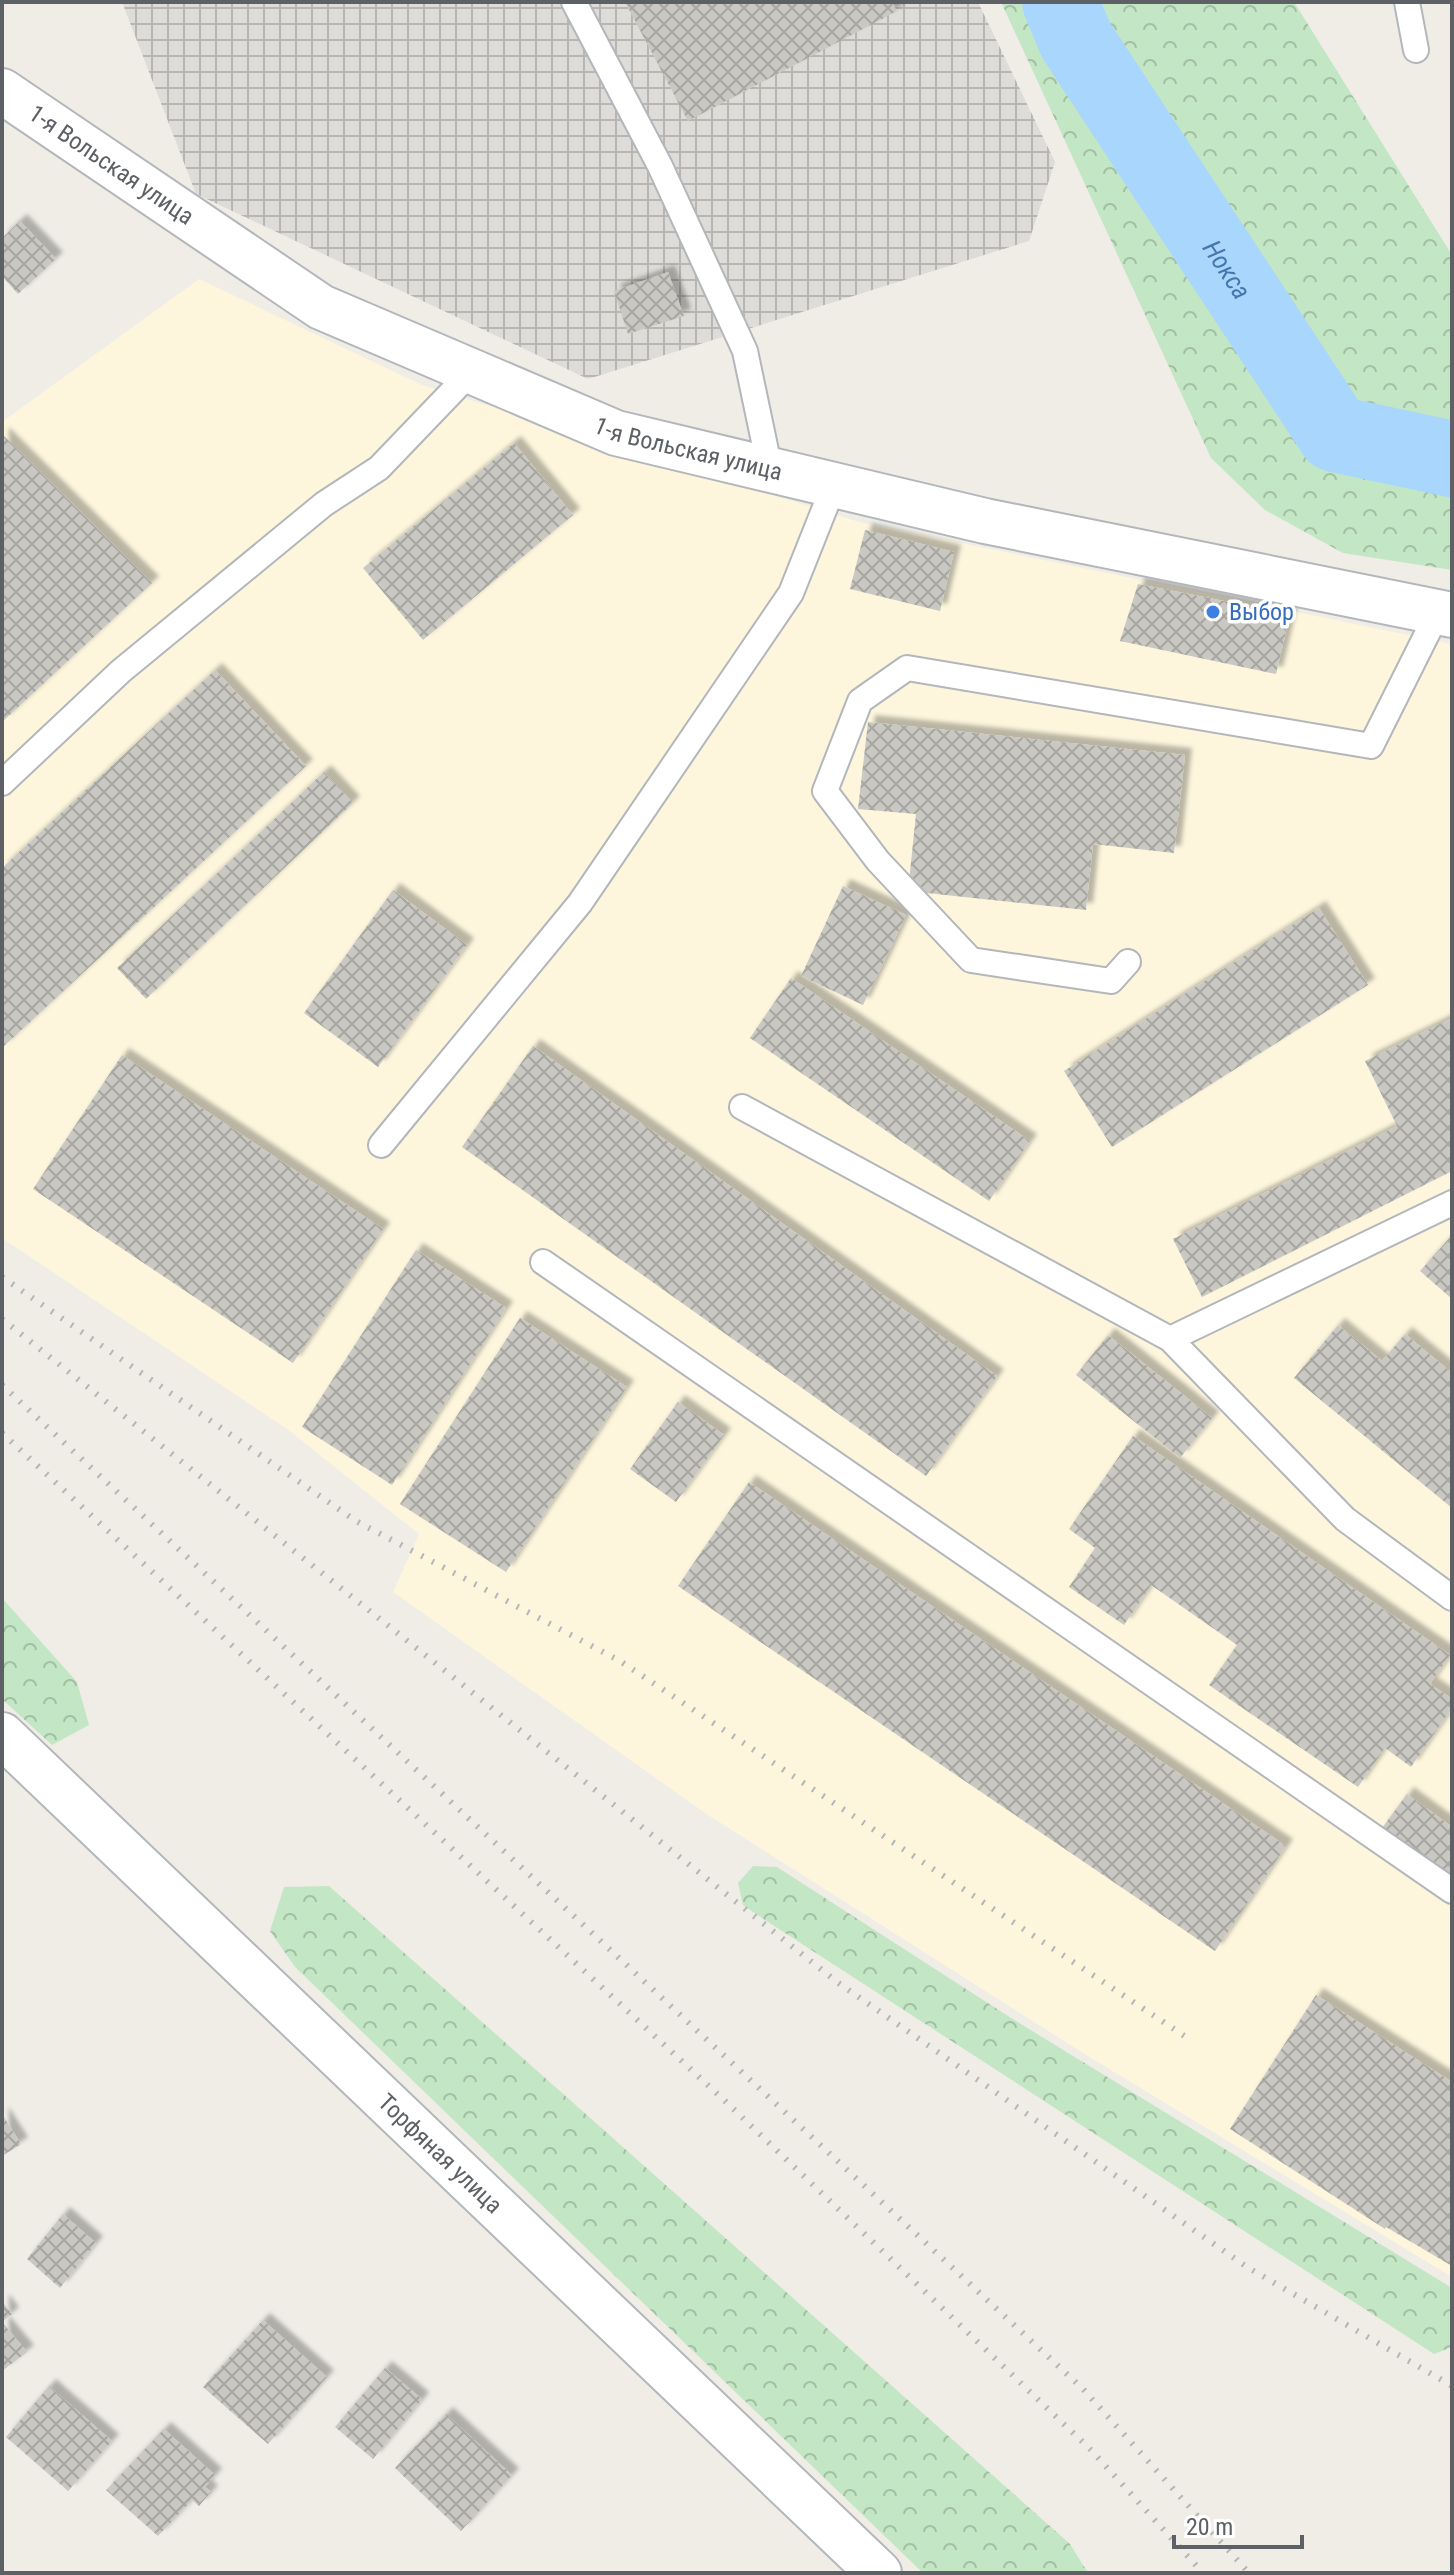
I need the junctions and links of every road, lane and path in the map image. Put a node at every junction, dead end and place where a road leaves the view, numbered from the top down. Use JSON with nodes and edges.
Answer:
{"nodes":[{"id":1,"x":574,"y":2,"type":"edge"},
{"id":2,"x":1407,"y":2,"type":"edge"},
{"id":3,"x":1416,"y":50,"type":"dead end"},
{"id":4,"x":2,"y":91,"type":"edge"},
{"id":5,"x":472,"y":371,"type":"junction"},
{"id":6,"x":770,"y":470,"type":"junction"},
{"id":7,"x":834,"y":485,"type":"junction"},
{"id":8,"x":1445,"y":614,"type":"edge"},
{"id":9,"x":2,"y":783,"type":"edge"},
{"id":10,"x":1128,"y":962,"type":"dead end"},
{"id":11,"x":742,"y":1107,"type":"dead end"},
{"id":12,"x":381,"y":1145,"type":"dead end"},
{"id":13,"x":1452,"y":1203,"type":"edge"},
{"id":14,"x":543,"y":1262,"type":"dead end"},
{"id":15,"x":1170,"y":1339,"type":"junction"},
{"id":16,"x":1452,"y":1598,"type":"edge"},
{"id":17,"x":2,"y":1735,"type":"edge"},
{"id":18,"x":1452,"y":1891,"type":"edge"},
{"id":19,"x":879,"y":2573,"type":"edge"}],
"edges":[{"from":1,"to":6,"type":"lane"},
{"from":2,"to":3,"type":"lane"},
{"from":4,"to":5,"type":"street","name":"1-я Вольская улица"},
{"from":5,"to":6,"type":"street","name":"1-я Вольская улица"},
{"from":5,"to":9,"type":"lane"},
{"from":6,"to":7,"type":"street","name":"1-я Вольская улица"},
{"from":7,"to":8,"type":"street","name":"1-я Вольская улица"},
{"from":7,"to":12,"type":"lane"},
{"from":8,"to":10,"type":"lane"},
{"from":11,"to":15,"type":"lane"},
{"from":13,"to":15,"type":"lane"},
{"from":14,"to":18,"type":"lane"},
{"from":15,"to":16,"type":"lane"},
{"from":17,"to":19,"type":"street","name":"Торфяная улица"}]}
